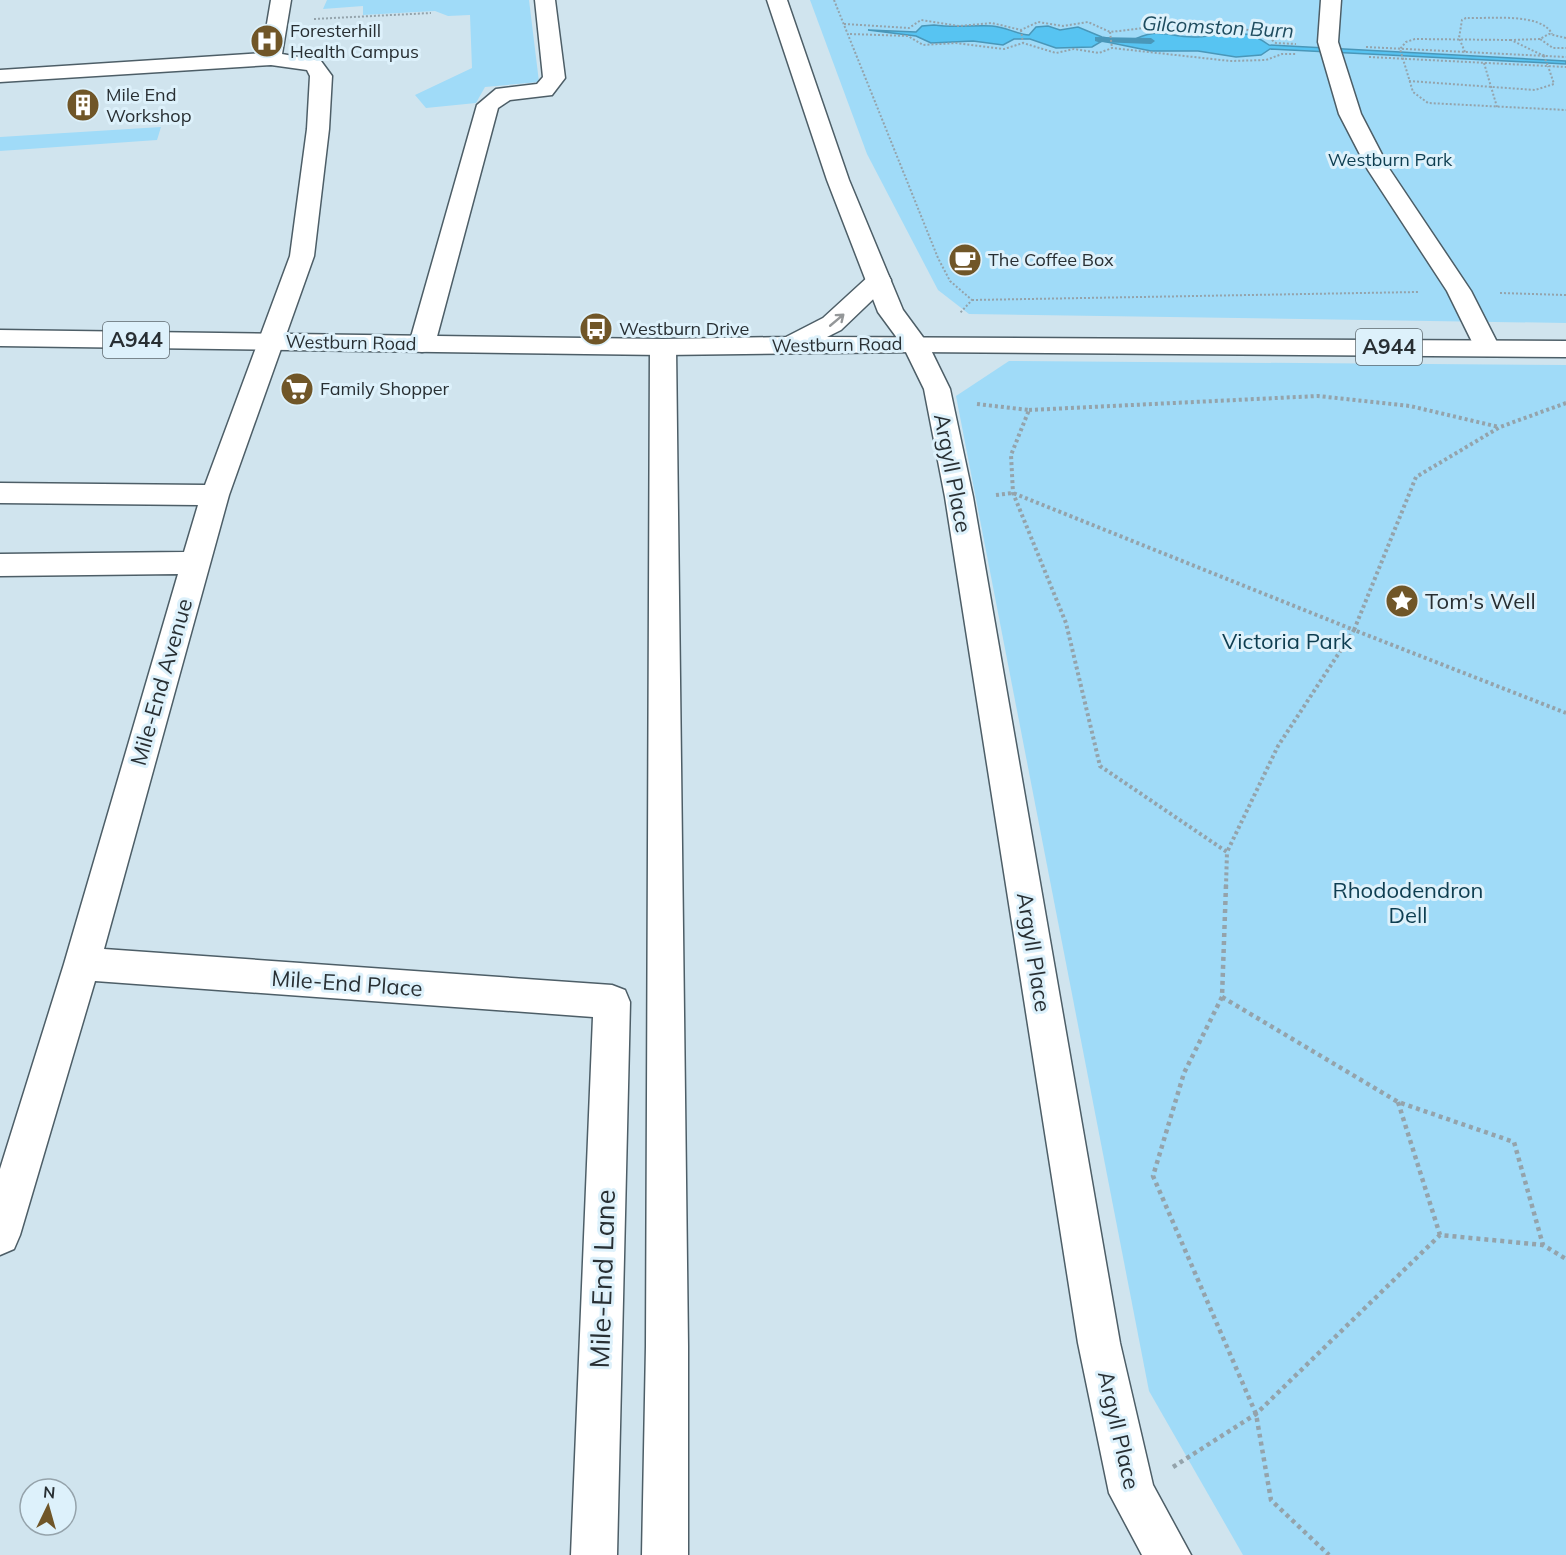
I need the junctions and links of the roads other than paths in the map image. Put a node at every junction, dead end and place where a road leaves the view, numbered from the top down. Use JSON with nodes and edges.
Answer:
{"nodes":[{"id":1,"x":281,"y":0,"type":"edge"},
{"id":2,"x":545,"y":0,"type":"edge"},
{"id":3,"x":777,"y":0,"type":"edge"},
{"id":4,"x":1331,"y":0,"type":"edge"},
{"id":5,"x":271,"y":59,"type":"junction"},
{"id":6,"x":0,"y":76,"type":"edge"},
{"id":7,"x":879,"y":280,"type":"junction"},
{"id":8,"x":908,"y":335,"type":"junction"},
{"id":9,"x":0,"y":338,"type":"edge"},
{"id":10,"x":271,"y":342,"type":"junction"},
{"id":11,"x":422,"y":344,"type":"junction"},
{"id":12,"x":786,"y":346,"type":"junction"},
{"id":13,"x":663,"y":347,"type":"junction"},
{"id":14,"x":1487,"y":348,"type":"junction"},
{"id":15,"x":1566,"y":349,"type":"edge"},
{"id":16,"x":0,"y":493,"type":"edge"},
{"id":17,"x":215,"y":495,"type":"junction"},
{"id":18,"x":194,"y":563,"type":"junction"},
{"id":19,"x":0,"y":565,"type":"edge"},
{"id":20,"x":82,"y":964,"type":"junction"},
{"id":21,"x":612,"y":1002,"type":"joint"},
{"id":22,"x":0,"y":1235,"type":"edge"},
{"id":23,"x":594,"y":1555,"type":"edge"},
{"id":24,"x":665,"y":1555,"type":"edge"},
{"id":25,"x":1168,"y":1555,"type":"edge"}],
"edges":[{"from":1,"to":5,"type":"street"},
{"from":2,"to":11,"type":"street"},
{"from":3,"to":7,"type":"street"},
{"from":4,"to":14,"type":"street"},
{"from":5,"to":6,"type":"street","name":"Mile-End Avenue"},
{"from":5,"to":10,"type":"street","name":"Mile-End Avenue"},
{"from":7,"to":8,"type":"street"},
{"from":12,"to":7,"type":"street","one_way":true},
{"from":8,"to":12,"type":"street","name":"Westburn Road","number":"A944"},
{"from":8,"to":14,"type":"street","name":"Westburn Road","number":"A944"},
{"from":8,"to":25,"type":"street","name":"Argyll Place"},
{"from":9,"to":10,"type":"street","name":"Westburn Road","number":"A944"},
{"from":10,"to":11,"type":"street","name":"Westburn Road","number":"A944"},
{"from":10,"to":17,"type":"street","name":"Mile-End Avenue"},
{"from":11,"to":13,"type":"street","name":"Westburn Road","number":"A944"},
{"from":12,"to":13,"type":"street","name":"Westburn Road","number":"A944"},
{"from":13,"to":24,"type":"street"},
{"from":14,"to":15,"type":"street","name":"Westburn Road","number":"A944"},
{"from":16,"to":17,"type":"street"},
{"from":17,"to":18,"type":"street","name":"Mile-End Avenue"},
{"from":18,"to":19,"type":"street"},
{"from":18,"to":20,"type":"street","name":"Mile-End Avenue"},
{"from":20,"to":21,"type":"street","name":"Mile-End Place"},
{"from":20,"to":22,"type":"street","name":"Mile-End Avenue"},
{"from":21,"to":23,"type":"street","name":"Mile-End Lane"}]}
